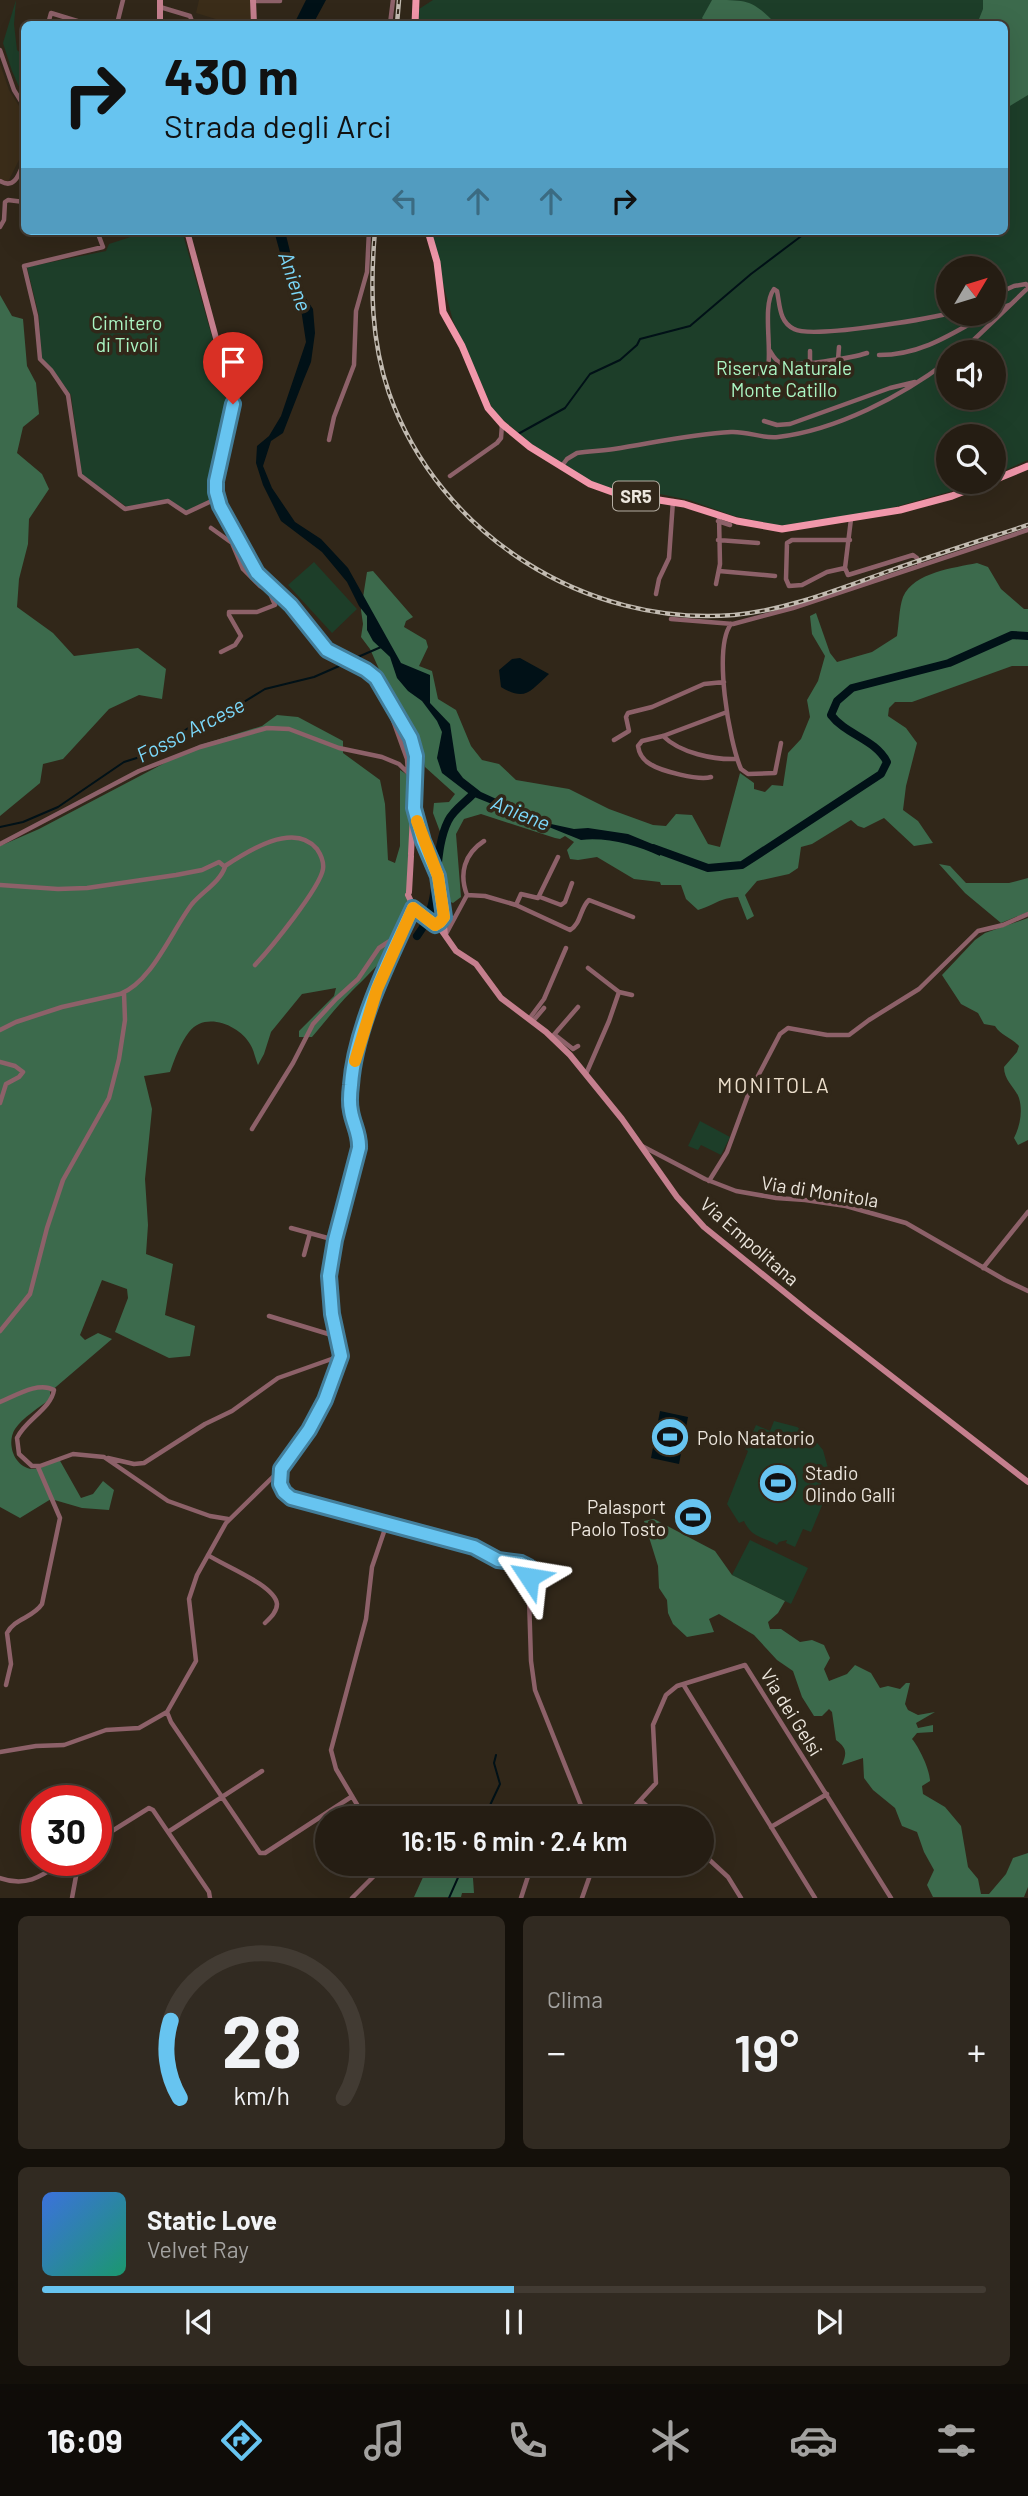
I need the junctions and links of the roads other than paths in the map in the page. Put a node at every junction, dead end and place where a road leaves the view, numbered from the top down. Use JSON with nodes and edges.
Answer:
{"nodes":[{"id":1,"x":123,"y":0,"type":"edge"},
{"id":2,"x":253,"y":0,"type":"edge"},
{"id":3,"x":393,"y":0,"type":"edge"},
{"id":4,"x":416,"y":0,"type":"edge"},
{"id":5,"x":280,"y":1,"type":"edge"},
{"id":6,"x":160,"y":4,"type":"edge"},
{"id":7,"x":49,"y":21,"type":"edge"},
{"id":8,"x":77,"y":21,"type":"edge"},
{"id":9,"x":118,"y":21,"type":"edge"},
{"id":10,"x":192,"y":21,"type":"edge"},
{"id":11,"x":254,"y":21,"type":"edge"},
{"id":12,"x":390,"y":21,"type":"edge"},
{"id":13,"x":415,"y":21,"type":"edge"},
{"id":14,"x":0,"y":50,"type":"edge"},
{"id":15,"x":21,"y":101,"type":"edge"},
{"id":16,"x":21,"y":169,"type":"edge"},
{"id":17,"x":0,"y":181,"type":"edge"},
{"id":18,"x":12,"y":184,"type":"junction"},
{"id":19,"x":0,"y":190,"type":"edge"},
{"id":20,"x":21,"y":202,"type":"edge"},
{"id":21,"x":0,"y":228,"type":"edge"},
{"id":22,"x":98,"y":235,"type":"edge"},
{"id":23,"x":188,"y":235,"type":"edge"},
{"id":24,"x":369,"y":235,"type":"edge"},
{"id":25,"x":429,"y":235,"type":"edge"},
{"id":26,"x":1028,"y":287,"type":"edge"},
{"id":27,"x":1006,"y":290,"type":"edge"},
{"id":28,"x":1009,"y":304,"type":"junction"},
{"id":29,"x":1006,"y":305,"type":"edge"},
{"id":30,"x":936,"y":315,"type":"edge"},
{"id":31,"x":966,"y":326,"type":"edge"},
{"id":32,"x":973,"y":340,"type":"edge"},
{"id":33,"x":839,"y":347,"type":"dead end"},
{"id":34,"x":770,"y":350,"type":"junction"},
{"id":35,"x":810,"y":351,"type":"dead end"},
{"id":36,"x":867,"y":353,"type":"dead end"},
{"id":37,"x":879,"y":355,"type":"dead end"},
{"id":38,"x":838,"y":360,"type":"junction"},
{"id":39,"x":810,"y":362,"type":"junction"},
{"id":40,"x":723,"y":368,"type":"dead end"},
{"id":41,"x":936,"y":370,"type":"edge"},
{"id":42,"x":920,"y":382,"type":"junction"},
{"id":43,"x":764,"y":421,"type":"dead end"},
{"id":44,"x":502,"y":424,"type":"junction"},
{"id":45,"x":329,"y":440,"type":"dead end"},
{"id":46,"x":1028,"y":466,"type":"edge"},
{"id":47,"x":560,"y":468,"type":"junction"},
{"id":48,"x":1006,"y":475,"type":"edge"},
{"id":49,"x":450,"y":476,"type":"dead end"},
{"id":50,"x":952,"y":494,"type":"edge"},
{"id":51,"x":218,"y":499,"type":"junction"},
{"id":52,"x":673,"y":502,"type":"junction"},
{"id":53,"x":719,"y":518,"type":"junction"},
{"id":54,"x":851,"y":519,"type":"junction"},
{"id":55,"x":730,"y":525,"type":"dead end"},
{"id":56,"x":211,"y":528,"type":"dead end"},
{"id":57,"x":1028,"y":530,"type":"edge"},
{"id":58,"x":718,"y":540,"type":"junction"},
{"id":59,"x":849,"y":540,"type":"junction"},
{"id":60,"x":758,"y":543,"type":"dead end"},
{"id":61,"x":920,"y":566,"type":"junction"},
{"id":62,"x":845,"y":568,"type":"junction"},
{"id":63,"x":719,"y":571,"type":"junction"},
{"id":64,"x":775,"y":576,"type":"dead end"},
{"id":65,"x":265,"y":583,"type":"junction"},
{"id":66,"x":716,"y":584,"type":"dead end"},
{"id":67,"x":270,"y":592,"type":"junction"},
{"id":68,"x":656,"y":594,"type":"dead end"},
{"id":69,"x":671,"y":619,"type":"dead end"},
{"id":70,"x":733,"y":624,"type":"junction"},
{"id":71,"x":221,"y":652,"type":"dead end"},
{"id":72,"x":724,"y":682,"type":"junction"},
{"id":73,"x":391,"y":706,"type":"junction"},
{"id":74,"x":727,"y":712,"type":"junction"},
{"id":75,"x":663,"y":736,"type":"junction"},
{"id":76,"x":614,"y":740,"type":"dead end"},
{"id":77,"x":781,"y":743,"type":"dead end"},
{"id":78,"x":737,"y":759,"type":"junction"},
{"id":79,"x":711,"y":777,"type":"dead end"},
{"id":80,"x":414,"y":808,"type":"junction"},
{"id":81,"x":412,"y":841,"type":"junction"},
{"id":82,"x":423,"y":841,"type":"junction"},
{"id":83,"x":484,"y":841,"type":"dead end"},
{"id":84,"x":0,"y":844,"type":"edge"},
{"id":85,"x":558,"y":857,"type":"dead end"},
{"id":86,"x":225,"y":866,"type":"junction"},
{"id":87,"x":572,"y":883,"type":"dead end"},
{"id":88,"x":0,"y":885,"type":"edge"},
{"id":89,"x":467,"y":895,"type":"junction"},
{"id":90,"x":540,"y":897,"type":"junction"},
{"id":91,"x":516,"y":905,"type":"junction"},
{"id":92,"x":414,"y":910,"type":"junction"},
{"id":93,"x":1028,"y":914,"type":"edge"},
{"id":94,"x":444,"y":917,"type":"junction"},
{"id":95,"x":633,"y":917,"type":"dead end"},
{"id":96,"x":435,"y":925,"type":"junction"},
{"id":97,"x":401,"y":934,"type":"junction"},
{"id":98,"x":445,"y":935,"type":"junction"},
{"id":99,"x":566,"y":947,"type":"dead end"},
{"id":100,"x":255,"y":965,"type":"dead end"},
{"id":101,"x":588,"y":968,"type":"dead end"},
{"id":102,"x":619,"y":992,"type":"junction"},
{"id":103,"x":124,"y":993,"type":"junction"},
{"id":104,"x":632,"y":995,"type":"dead end"},
{"id":105,"x":578,"y":1007,"type":"dead end"},
{"id":106,"x":544,"y":1009,"type":"dead end"},
{"id":107,"x":531,"y":1020,"type":"junction"},
{"id":108,"x":0,"y":1030,"type":"edge"},
{"id":109,"x":553,"y":1036,"type":"junction"},
{"id":110,"x":578,"y":1046,"type":"dead end"},
{"id":111,"x":0,"y":1062,"type":"edge"},
{"id":112,"x":586,"y":1074,"type":"junction"},
{"id":113,"x":0,"y":1103,"type":"edge"},
{"id":114,"x":252,"y":1129,"type":"dead end"},
{"id":115,"x":641,"y":1146,"type":"junction"},
{"id":116,"x":709,"y":1181,"type":"junction"},
{"id":117,"x":1028,"y":1212,"type":"edge"},
{"id":118,"x":290,"y":1228,"type":"dead end"},
{"id":119,"x":310,"y":1233,"type":"junction"},
{"id":120,"x":335,"y":1240,"type":"junction"},
{"id":121,"x":304,"y":1255,"type":"dead end"},
{"id":122,"x":983,"y":1268,"type":"junction"},
{"id":123,"x":1028,"y":1291,"type":"edge"},
{"id":124,"x":270,"y":1316,"type":"dead end"},
{"id":125,"x":0,"y":1331,"type":"edge"},
{"id":126,"x":335,"y":1336,"type":"junction"},
{"id":127,"x":341,"y":1356,"type":"junction"},
{"id":128,"x":0,"y":1402,"type":"edge"},
{"id":129,"x":104,"y":1457,"type":"junction"},
{"id":130,"x":38,"y":1467,"type":"junction"},
{"id":131,"x":281,"y":1469,"type":"junction"},
{"id":132,"x":1028,"y":1482,"type":"edge"},
{"id":133,"x":229,"y":1519,"type":"junction"},
{"id":134,"x":387,"y":1523,"type":"junction"},
{"id":135,"x":208,"y":1555,"type":"junction"},
{"id":136,"x":265,"y":1623,"type":"dead end"},
{"id":137,"x":683,"y":1684,"type":"junction"},
{"id":138,"x":6,"y":1685,"type":"dead end"},
{"id":139,"x":167,"y":1712,"type":"junction"},
{"id":140,"x":0,"y":1752,"type":"edge"},
{"id":141,"x":262,"y":1771,"type":"dead end"},
{"id":142,"x":827,"y":1794,"type":"junction"},
{"id":143,"x":222,"y":1797,"type":"junction"},
{"id":144,"x":351,"y":1797,"type":"junction"},
{"id":145,"x":641,"y":1801,"type":"junction"},
{"id":146,"x":357,"y":1806,"type":"edge"},
{"id":147,"x":581,"y":1806,"type":"edge"},
{"id":148,"x":636,"y":1806,"type":"edge"},
{"id":149,"x":647,"y":1806,"type":"edge"},
{"id":150,"x":771,"y":1827,"type":"junction"},
{"id":151,"x":112,"y":1831,"type":"edge"},
{"id":152,"x":168,"y":1832,"type":"junction"},
{"id":153,"x":714,"y":1864,"type":"edge"},
{"id":154,"x":37,"y":1876,"type":"edge"},
{"id":155,"x":76,"y":1876,"type":"edge"},
{"id":156,"x":374,"y":1876,"type":"edge"},
{"id":157,"x":528,"y":1876,"type":"edge"},
{"id":158,"x":590,"y":1876,"type":"edge"},
{"id":159,"x":0,"y":1878,"type":"edge"},
{"id":160,"x":72,"y":1898,"type":"edge"},
{"id":161,"x":210,"y":1898,"type":"edge"},
{"id":162,"x":352,"y":1898,"type":"edge"},
{"id":163,"x":521,"y":1898,"type":"edge"},
{"id":164,"x":582,"y":1898,"type":"edge"},
{"id":165,"x":741,"y":1898,"type":"edge"},
{"id":166,"x":815,"y":1898,"type":"edge"},
{"id":167,"x":891,"y":1898,"type":"edge"}],
"edges":[{"from":1,"to":9,"type":"street"},
{"from":2,"to":5,"type":"street"},
{"from":2,"to":11,"type":"main road"},
{"from":3,"to":12,"type":"street"},
{"from":4,"to":13,"type":"main road"},
{"from":6,"to":10,"type":"street"},
{"from":7,"to":8,"type":"street"},
{"from":14,"to":15,"type":"street"},
{"from":16,"to":18,"type":"street"},
{"from":17,"to":18,"type":"street"},
{"from":18,"to":19,"type":"street"},
{"from":20,"to":21,"type":"street"},
{"from":22,"to":51,"type":"street"},
{"from":23,"to":51,"type":"main road"},
{"from":24,"to":45,"type":"street"},
{"from":25,"to":44,"type":"main road","number":"SR5"},
{"from":26,"to":27,"type":"street"},
{"from":26,"to":28,"type":"street"},
{"from":28,"to":29,"type":"street"},
{"from":28,"to":32,"type":"street"},
{"from":30,"to":34,"type":"street"},
{"from":31,"to":37,"type":"street"},
{"from":33,"to":38,"type":"street"},
{"from":34,"to":39,"type":"street"},
{"from":34,"to":40,"type":"street"},
{"from":35,"to":39,"type":"street"},
{"from":36,"to":38,"type":"street"},
{"from":38,"to":39,"type":"street"},
{"from":41,"to":42,"type":"street"},
{"from":42,"to":43,"type":"street"},
{"from":42,"to":47,"type":"street"},
{"from":44,"to":47,"type":"main road","number":"SR5"},
{"from":44,"to":49,"type":"street"},
{"from":46,"to":48,"type":"main road","number":"SR5"},
{"from":47,"to":52,"type":"main road","number":"SR5"},
{"from":50,"to":54,"type":"main road","number":"SR5"},
{"from":51,"to":65,"type":"main road"},
{"from":52,"to":53,"type":"main road","number":"SR5"},
{"from":52,"to":68,"type":"street"},
{"from":53,"to":54,"type":"main road","number":"SR5"},
{"from":53,"to":55,"type":"street"},
{"from":53,"to":58,"type":"street"},
{"from":54,"to":59,"type":"street"},
{"from":56,"to":67,"type":"street"},
{"from":57,"to":61,"type":"street"},
{"from":58,"to":60,"type":"street"},
{"from":58,"to":63,"type":"street"},
{"from":59,"to":62,"type":"street"},
{"from":59,"to":62,"type":"street"},
{"from":61,"to":62,"type":"street"},
{"from":61,"to":70,"type":"street"},
{"from":63,"to":64,"type":"street"},
{"from":63,"to":66,"type":"street"},
{"from":65,"to":67,"type":"street"},
{"from":65,"to":73,"type":"main road"},
{"from":67,"to":71,"type":"street"},
{"from":69,"to":70,"type":"street"},
{"from":70,"to":72,"type":"street"},
{"from":72,"to":74,"type":"street"},
{"from":72,"to":76,"type":"street"},
{"from":73,"to":80,"type":"main road"},
{"from":73,"to":84,"type":"street"},
{"from":74,"to":75,"type":"street"},
{"from":74,"to":78,"type":"street"},
{"from":75,"to":78,"type":"street"},
{"from":75,"to":79,"type":"street"},
{"from":77,"to":78,"type":"street"},
{"from":80,"to":81,"type":"main road"},
{"from":80,"to":82,"type":"main road"},
{"from":81,"to":82,"type":"main road"},
{"from":81,"to":92,"type":"main road"},
{"from":82,"to":94,"type":"main road"},
{"from":83,"to":89,"type":"street"},
{"from":85,"to":90,"type":"street"},
{"from":86,"to":88,"type":"street"},
{"from":86,"to":100,"type":"street"},
{"from":86,"to":103,"type":"street"},
{"from":87,"to":90,"type":"street"},
{"from":89,"to":91,"type":"street"},
{"from":89,"to":98,"type":"street"},
{"from":90,"to":91,"type":"street"},
{"from":91,"to":95,"type":"street"},
{"from":92,"to":96,"type":"main road","name":"Via Empolitana"},
{"from":92,"to":97,"type":"street"},
{"from":93,"to":116,"type":"street"},
{"from":94,"to":96,"type":"main road"},
{"from":94,"to":98,"type":"main road"},
{"from":96,"to":98,"type":"main road","name":"Via Empolitana"},
{"from":97,"to":114,"type":"street"},
{"from":97,"to":120,"type":"street"},
{"from":98,"to":107,"type":"main road","name":"Via Empolitana"},
{"from":99,"to":107,"type":"street"},
{"from":101,"to":102,"type":"street"},
{"from":102,"to":104,"type":"street"},
{"from":102,"to":112,"type":"street"},
{"from":103,"to":108,"type":"street"},
{"from":103,"to":125,"type":"street"},
{"from":105,"to":109,"type":"street"},
{"from":106,"to":107,"type":"street"},
{"from":107,"to":109,"type":"main road","name":"Via Empolitana"},
{"from":109,"to":110,"type":"street"},
{"from":109,"to":112,"type":"main road","name":"Via Empolitana"},
{"from":111,"to":113,"type":"street"},
{"from":112,"to":115,"type":"main road","name":"Via Empolitana"},
{"from":115,"to":116,"type":"street","name":"Via di Monitola"},
{"from":115,"to":132,"type":"main road","name":"Via Empolitana"},
{"from":116,"to":122,"type":"street","name":"Via di Monitola"},
{"from":117,"to":122,"type":"street"},
{"from":118,"to":119,"type":"street"},
{"from":119,"to":120,"type":"street"},
{"from":119,"to":121,"type":"street"},
{"from":120,"to":126,"type":"street"},
{"from":122,"to":123,"type":"street","name":"Via di Monitola"},
{"from":124,"to":126,"type":"street"},
{"from":126,"to":127,"type":"street"},
{"from":127,"to":129,"type":"street"},
{"from":127,"to":131,"type":"street"},
{"from":128,"to":130,"type":"street"},
{"from":129,"to":130,"type":"street"},
{"from":129,"to":133,"type":"street"},
{"from":130,"to":138,"type":"street"},
{"from":131,"to":133,"type":"street"},
{"from":131,"to":134,"type":"street"},
{"from":133,"to":135,"type":"street"},
{"from":134,"to":144,"type":"street"},
{"from":134,"to":147,"type":"street"},
{"from":135,"to":136,"type":"street"},
{"from":135,"to":139,"type":"street"},
{"from":137,"to":142,"type":"street","name":"Via dei Gelsi"},
{"from":137,"to":145,"type":"street","name":"Via dei Gelsi"},
{"from":137,"to":150,"type":"street"},
{"from":139,"to":140,"type":"street"},
{"from":139,"to":143,"type":"street"},
{"from":141,"to":143,"type":"street"},
{"from":142,"to":150,"type":"street"},
{"from":142,"to":167,"type":"street","name":"Via dei Gelsi"},
{"from":143,"to":144,"type":"street"},
{"from":143,"to":152,"type":"street"},
{"from":144,"to":146,"type":"street"},
{"from":145,"to":148,"type":"street","name":"Via dei Gelsi"},
{"from":145,"to":149,"type":"street"},
{"from":150,"to":166,"type":"street"},
{"from":151,"to":152,"type":"street"},
{"from":152,"to":161,"type":"street"},
{"from":153,"to":165,"type":"street"},
{"from":154,"to":159,"type":"street"},
{"from":155,"to":160,"type":"street"},
{"from":156,"to":162,"type":"street"},
{"from":157,"to":163,"type":"street"},
{"from":158,"to":164,"type":"street"}]}
